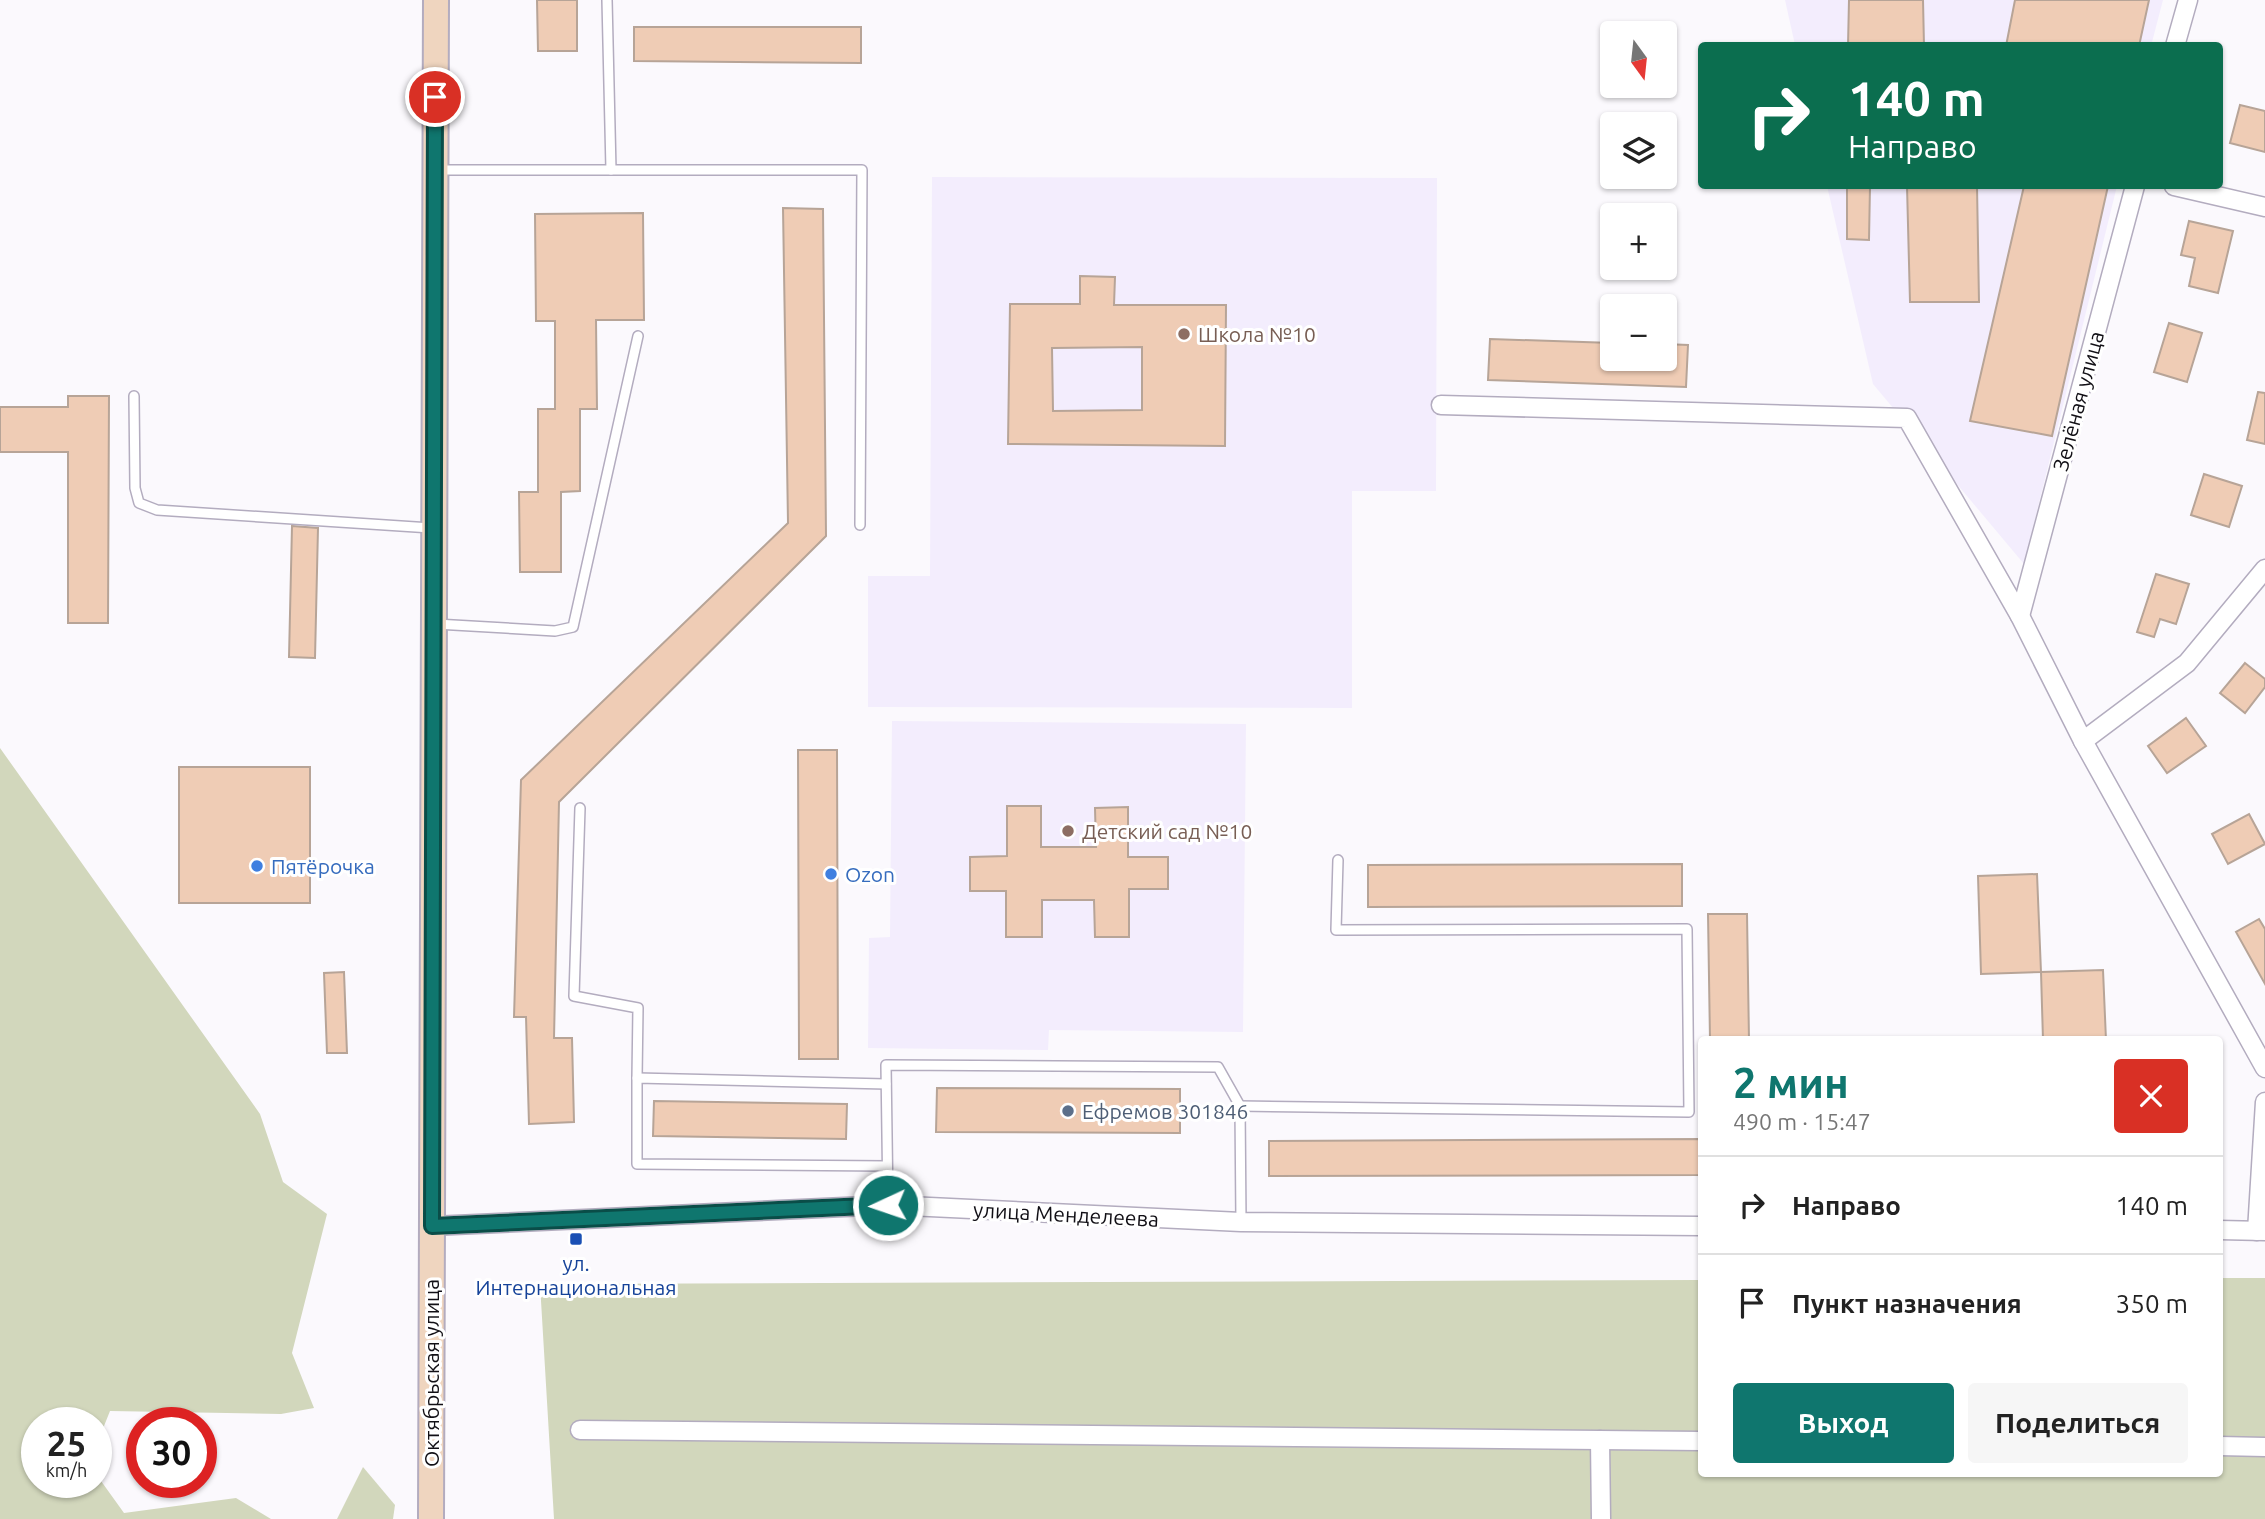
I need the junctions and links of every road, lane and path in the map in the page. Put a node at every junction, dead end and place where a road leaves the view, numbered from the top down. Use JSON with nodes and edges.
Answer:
{"nodes":[{"id":1,"x":436,"y":0,"type":"edge"},
{"id":2,"x":607,"y":0,"type":"edge"},
{"id":3,"x":2188,"y":0,"type":"edge"},
{"id":4,"x":2176,"y":42,"type":"edge"},
{"id":5,"x":434,"y":170,"type":"junction"},
{"id":6,"x":611,"y":170,"type":"junction"},
{"id":7,"x":2134,"y":189,"type":"edge"},
{"id":8,"x":2188,"y":189,"type":"edge"},
{"id":9,"x":2265,"y":207,"type":"edge"},
{"id":10,"x":638,"y":335,"type":"dead end"},
{"id":11,"x":134,"y":396,"type":"dead end"},
{"id":12,"x":1441,"y":405,"type":"dead end"},
{"id":13,"x":860,"y":525,"type":"dead end"},
{"id":14,"x":433,"y":528,"type":"junction"},
{"id":15,"x":2265,"y":569,"type":"edge"},
{"id":16,"x":2020,"y":616,"type":"junction"},
{"id":17,"x":432,"y":624,"type":"junction"},
{"id":18,"x":2083,"y":741,"type":"junction"},
{"id":19,"x":580,"y":807,"type":"dead end"},
{"id":20,"x":1338,"y":860,"type":"dead end"},
{"id":21,"x":2265,"y":1068,"type":"edge"},
{"id":22,"x":637,"y":1078,"type":"junction"},
{"id":23,"x":886,"y":1084,"type":"junction"},
{"id":24,"x":2265,"y":1102,"type":"edge"},
{"id":25,"x":1240,"y":1106,"type":"junction"},
{"id":26,"x":887,"y":1166,"type":"junction"},
{"id":27,"x":888,"y":1205,"type":"junction"},
{"id":28,"x":1241,"y":1222,"type":"junction"},
{"id":29,"x":432,"y":1226,"type":"junction"},
{"id":30,"x":1698,"y":1226,"type":"edge"},
{"id":31,"x":2223,"y":1230,"type":"edge"},
{"id":32,"x":2261,"y":1231,"type":"edge"},
{"id":33,"x":580,"y":1430,"type":"dead end"},
{"id":34,"x":1600,"y":1440,"type":"junction"},
{"id":35,"x":1698,"y":1441,"type":"edge"},
{"id":36,"x":2223,"y":1446,"type":"edge"},
{"id":37,"x":2265,"y":1447,"type":"edge"},
{"id":38,"x":431,"y":1519,"type":"edge"},
{"id":39,"x":1601,"y":1519,"type":"edge"}],
"edges":[{"from":1,"to":5,"type":"street","name":"Октябрьская улица"},
{"from":2,"to":6,"type":"lane"},
{"from":3,"to":4,"type":"street"},
{"from":5,"to":6,"type":"lane"},
{"from":5,"to":14,"type":"street","name":"Октябрьская улица"},
{"from":6,"to":13,"type":"lane"},
{"from":7,"to":16,"type":"street","name":"Зелёная улица"},
{"from":8,"to":9,"type":"street"},
{"from":10,"to":17,"type":"lane"},
{"from":11,"to":14,"type":"lane"},
{"from":12,"to":16,"type":"street"},
{"from":14,"to":17,"type":"street","name":"Октябрьская улица"},
{"from":15,"to":18,"type":"street"},
{"from":16,"to":18,"type":"street"},
{"from":17,"to":29,"type":"street","name":"Октябрьская улица"},
{"from":18,"to":21,"type":"street"},
{"from":19,"to":22,"type":"lane"},
{"from":20,"to":25,"type":"lane"},
{"from":22,"to":23,"type":"lane"},
{"from":22,"to":26,"type":"lane"},
{"from":23,"to":25,"type":"lane"},
{"from":23,"to":26,"type":"lane"},
{"from":24,"to":32,"type":"street"},
{"from":25,"to":28,"type":"lane"},
{"from":26,"to":27,"type":"lane"},
{"from":27,"to":28,"type":"street","name":"улица Менделеева"},
{"from":27,"to":29,"type":"street","name":"улица Менделеева"},
{"from":28,"to":30,"type":"street","name":"улица Менделеева"},
{"from":29,"to":38,"type":"street","name":"Октябрьская улица"},
{"from":31,"to":32,"type":"street"},
{"from":33,"to":34,"type":"street"},
{"from":34,"to":35,"type":"street"},
{"from":34,"to":39,"type":"street"},
{"from":36,"to":37,"type":"street"}]}
